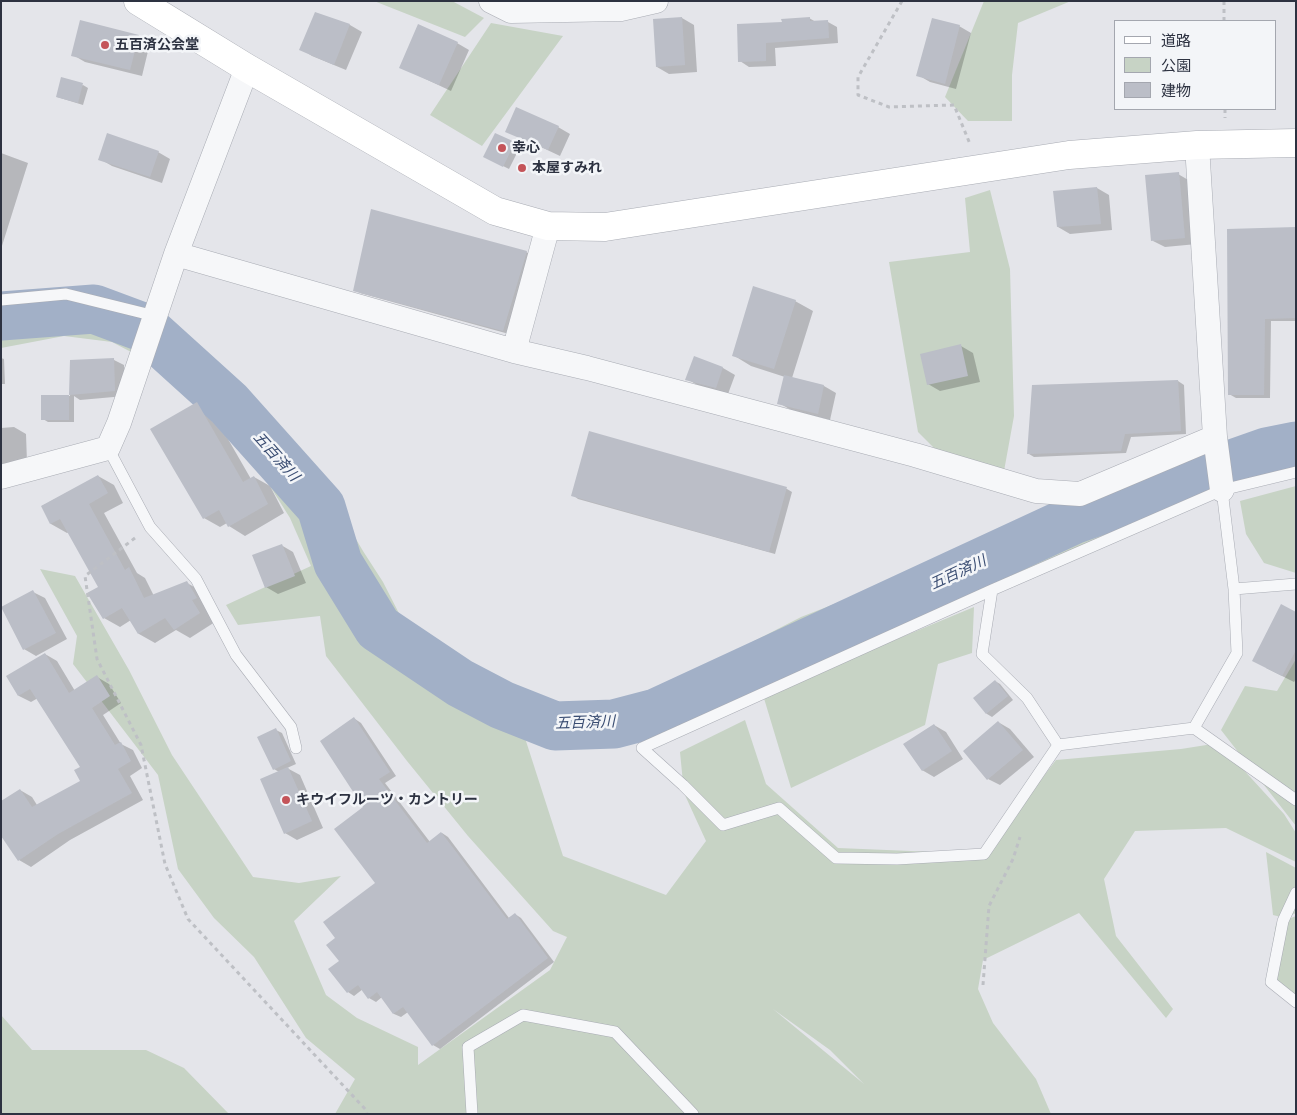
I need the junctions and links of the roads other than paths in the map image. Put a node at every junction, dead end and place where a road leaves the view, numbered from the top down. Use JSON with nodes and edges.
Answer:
{"nodes":[{"id":1,"x":138,"y":1,"type":"edge"},
{"id":2,"x":491,"y":1,"type":"edge"},
{"id":3,"x":656,"y":1,"type":"edge"},
{"id":4,"x":523,"y":6,"type":"edge"},
{"id":5,"x":247,"y":68,"type":"junction"},
{"id":6,"x":1296,"y":143,"type":"edge"},
{"id":7,"x":1196,"y":144,"type":"junction"},
{"id":8,"x":548,"y":226,"type":"junction"},
{"id":9,"x":176,"y":254,"type":"junction"},
{"id":10,"x":1,"y":300,"type":"edge"},
{"id":11,"x":155,"y":316,"type":"junction"},
{"id":12,"x":514,"y":351,"type":"junction"},
{"id":13,"x":1215,"y":437,"type":"junction"},
{"id":14,"x":108,"y":448,"type":"junction"},
{"id":15,"x":1296,"y":472,"type":"edge"},
{"id":16,"x":1,"y":477,"type":"edge"},
{"id":17,"x":1222,"y":490,"type":"junction"},
{"id":18,"x":1296,"y":584,"type":"edge"},
{"id":19,"x":1234,"y":589,"type":"junction"},
{"id":20,"x":992,"y":590,"type":"junction"},
{"id":21,"x":1194,"y":728,"type":"junction"},
{"id":22,"x":1058,"y":745,"type":"junction"},
{"id":23,"x":296,"y":748,"type":"dead end"},
{"id":24,"x":1296,"y":800,"type":"edge"},
{"id":25,"x":1296,"y":893,"type":"edge"},
{"id":26,"x":1296,"y":1002,"type":"edge"},
{"id":27,"x":472,"y":1114,"type":"edge"},
{"id":28,"x":693,"y":1114,"type":"edge"}],
"edges":[{"from":1,"to":5,"type":"street"},
{"from":2,"to":4,"type":"street"},
{"from":3,"to":4,"type":"street"},
{"from":5,"to":8,"type":"street"},
{"from":5,"to":9,"type":"street"},
{"from":6,"to":7,"type":"street"},
{"from":7,"to":8,"type":"street"},
{"from":7,"to":13,"type":"street"},
{"from":8,"to":12,"type":"street"},
{"from":9,"to":11,"type":"street"},
{"from":9,"to":12,"type":"street"},
{"from":10,"to":11,"type":"lane"},
{"from":11,"to":14,"type":"street"},
{"from":12,"to":13,"type":"street"},
{"from":13,"to":17,"type":"street"},
{"from":14,"to":16,"type":"street"},
{"from":14,"to":23,"type":"lane"},
{"from":15,"to":17,"type":"lane"},
{"from":17,"to":19,"type":"lane"},
{"from":17,"to":20,"type":"lane"},
{"from":18,"to":19,"type":"lane"},
{"from":19,"to":21,"type":"lane"},
{"from":20,"to":22,"type":"lane"},
{"from":20,"to":22,"type":"lane"},
{"from":21,"to":22,"type":"lane"},
{"from":21,"to":24,"type":"lane"},
{"from":25,"to":26,"type":"lane"},
{"from":27,"to":28,"type":"lane"}]}
